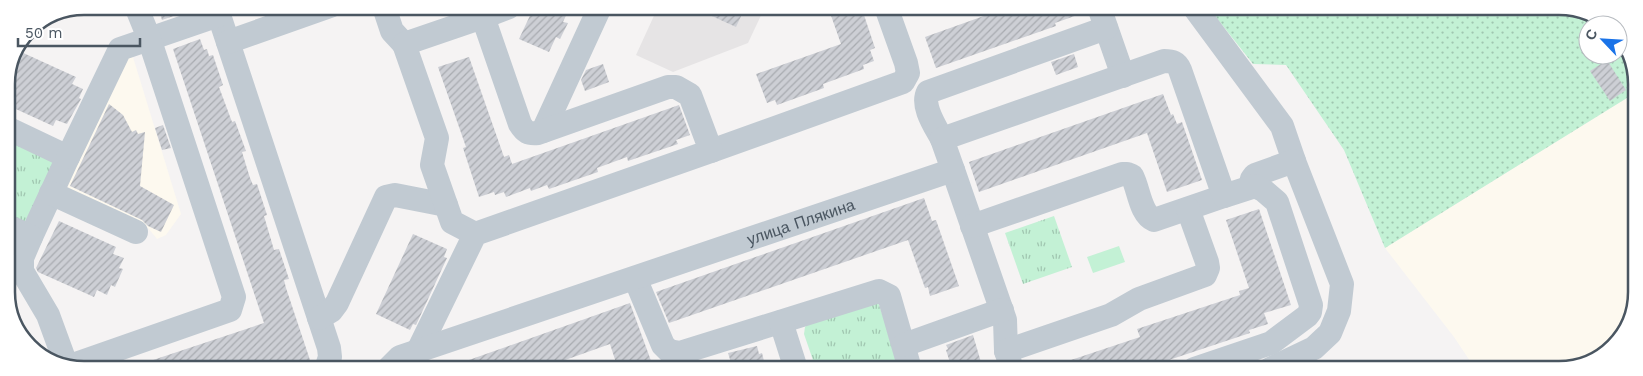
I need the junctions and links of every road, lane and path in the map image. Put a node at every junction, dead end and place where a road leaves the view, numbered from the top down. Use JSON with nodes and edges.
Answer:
{"nodes":[{"id":1,"x":139,"y":15,"type":"edge"},
{"id":2,"x":208,"y":15,"type":"edge"},
{"id":3,"x":219,"y":15,"type":"edge"},
{"id":4,"x":304,"y":15,"type":"edge"},
{"id":5,"x":387,"y":15,"type":"edge"},
{"id":6,"x":488,"y":15,"type":"edge"},
{"id":7,"x":596,"y":15,"type":"edge"},
{"id":8,"x":889,"y":15,"type":"edge"},
{"id":9,"x":1200,"y":15,"type":"edge"},
{"id":10,"x":483,"y":17,"type":"junction"},
{"id":11,"x":1103,"y":17,"type":"edge"},
{"id":12,"x":148,"y":38,"type":"junction"},
{"id":13,"x":228,"y":42,"type":"junction"},
{"id":14,"x":404,"y":44,"type":"junction"},
{"id":15,"x":1123,"y":76,"type":"junction"},
{"id":16,"x":543,"y":131,"type":"junction"},
{"id":17,"x":15,"y":132,"type":"edge"},
{"id":18,"x":942,"y":139,"type":"junction"},
{"id":19,"x":710,"y":151,"type":"junction"},
{"id":20,"x":68,"y":156,"type":"junction"},
{"id":21,"x":1294,"y":162,"type":"junction"},
{"id":22,"x":953,"y":170,"type":"junction"},
{"id":23,"x":1250,"y":187,"type":"junction"},
{"id":24,"x":51,"y":193,"type":"junction"},
{"id":25,"x":1224,"y":196,"type":"junction"},
{"id":26,"x":446,"y":205,"type":"junction"},
{"id":27,"x":1188,"y":208,"type":"junction"},
{"id":28,"x":972,"y":226,"type":"junction"},
{"id":29,"x":15,"y":230,"type":"edge"},
{"id":30,"x":136,"y":232,"type":"dead end"},
{"id":31,"x":475,"y":234,"type":"junction"},
{"id":32,"x":31,"y":237,"type":"junction"},
{"id":33,"x":635,"y":278,"type":"junction"},
{"id":34,"x":1002,"y":310,"type":"junction"},
{"id":35,"x":319,"y":318,"type":"junction"},
{"id":36,"x":781,"y":322,"type":"junction"},
{"id":37,"x":904,"y":345,"type":"junction"},
{"id":38,"x":418,"y":351,"type":"junction"},
{"id":39,"x":64,"y":358,"type":"edge"},
{"id":40,"x":1009,"y":360,"type":"edge"},
{"id":41,"x":84,"y":361,"type":"edge"},
{"id":42,"x":329,"y":361,"type":"edge"},
{"id":43,"x":397,"y":361,"type":"edge"},
{"id":44,"x":793,"y":361,"type":"edge"},
{"id":45,"x":908,"y":361,"type":"edge"},
{"id":46,"x":1218,"y":361,"type":"edge"},
{"id":47,"x":1287,"y":361,"type":"edge"}],
"edges":[{"from":1,"to":12,"type":"street"},
{"from":2,"to":12,"type":"street"},
{"from":3,"to":13,"type":"street"},
{"from":4,"to":13,"type":"street"},
{"from":5,"to":14,"type":"street"},
{"from":6,"to":10,"type":"street"},
{"from":7,"to":16,"type":"street"},
{"from":8,"to":19,"type":"street"},
{"from":9,"to":21,"type":"street"},
{"from":10,"to":14,"type":"street"},
{"from":10,"to":16,"type":"street"},
{"from":11,"to":15,"type":"street"},
{"from":11,"to":18,"type":"street"},
{"from":12,"to":20,"type":"street"},
{"from":12,"to":41,"type":"street"},
{"from":13,"to":35,"type":"street"},
{"from":14,"to":26,"type":"street"},
{"from":15,"to":18,"type":"street"},
{"from":15,"to":25,"type":"street"},
{"from":16,"to":19,"type":"street"},
{"from":17,"to":20,"type":"street"},
{"from":18,"to":22,"type":"street"},
{"from":19,"to":31,"type":"street"},
{"from":20,"to":24,"type":"street"},
{"from":21,"to":23,"type":"street"},
{"from":21,"to":47,"type":"street"},
{"from":22,"to":28,"type":"street"},
{"from":22,"to":33,"type":"street","name":"улица Плякина"},
{"from":23,"to":25,"type":"street"},
{"from":23,"to":46,"type":"street"},
{"from":24,"to":30,"type":"street"},
{"from":24,"to":32,"type":"street"},
{"from":25,"to":27,"type":"street"},
{"from":26,"to":31,"type":"street"},
{"from":26,"to":35,"type":"street"},
{"from":27,"to":28,"type":"street"},
{"from":27,"to":40,"type":"street"},
{"from":28,"to":34,"type":"street"},
{"from":29,"to":32,"type":"street"},
{"from":31,"to":38,"type":"street"},
{"from":32,"to":39,"type":"street"},
{"from":33,"to":36,"type":"street"},
{"from":33,"to":38,"type":"street","name":"улица Плякина"},
{"from":34,"to":37,"type":"street"},
{"from":34,"to":40,"type":"street"},
{"from":35,"to":42,"type":"street"},
{"from":36,"to":37,"type":"street"},
{"from":36,"to":44,"type":"street"},
{"from":37,"to":45,"type":"street"},
{"from":38,"to":43,"type":"street","name":"улица Плякина"}]}
